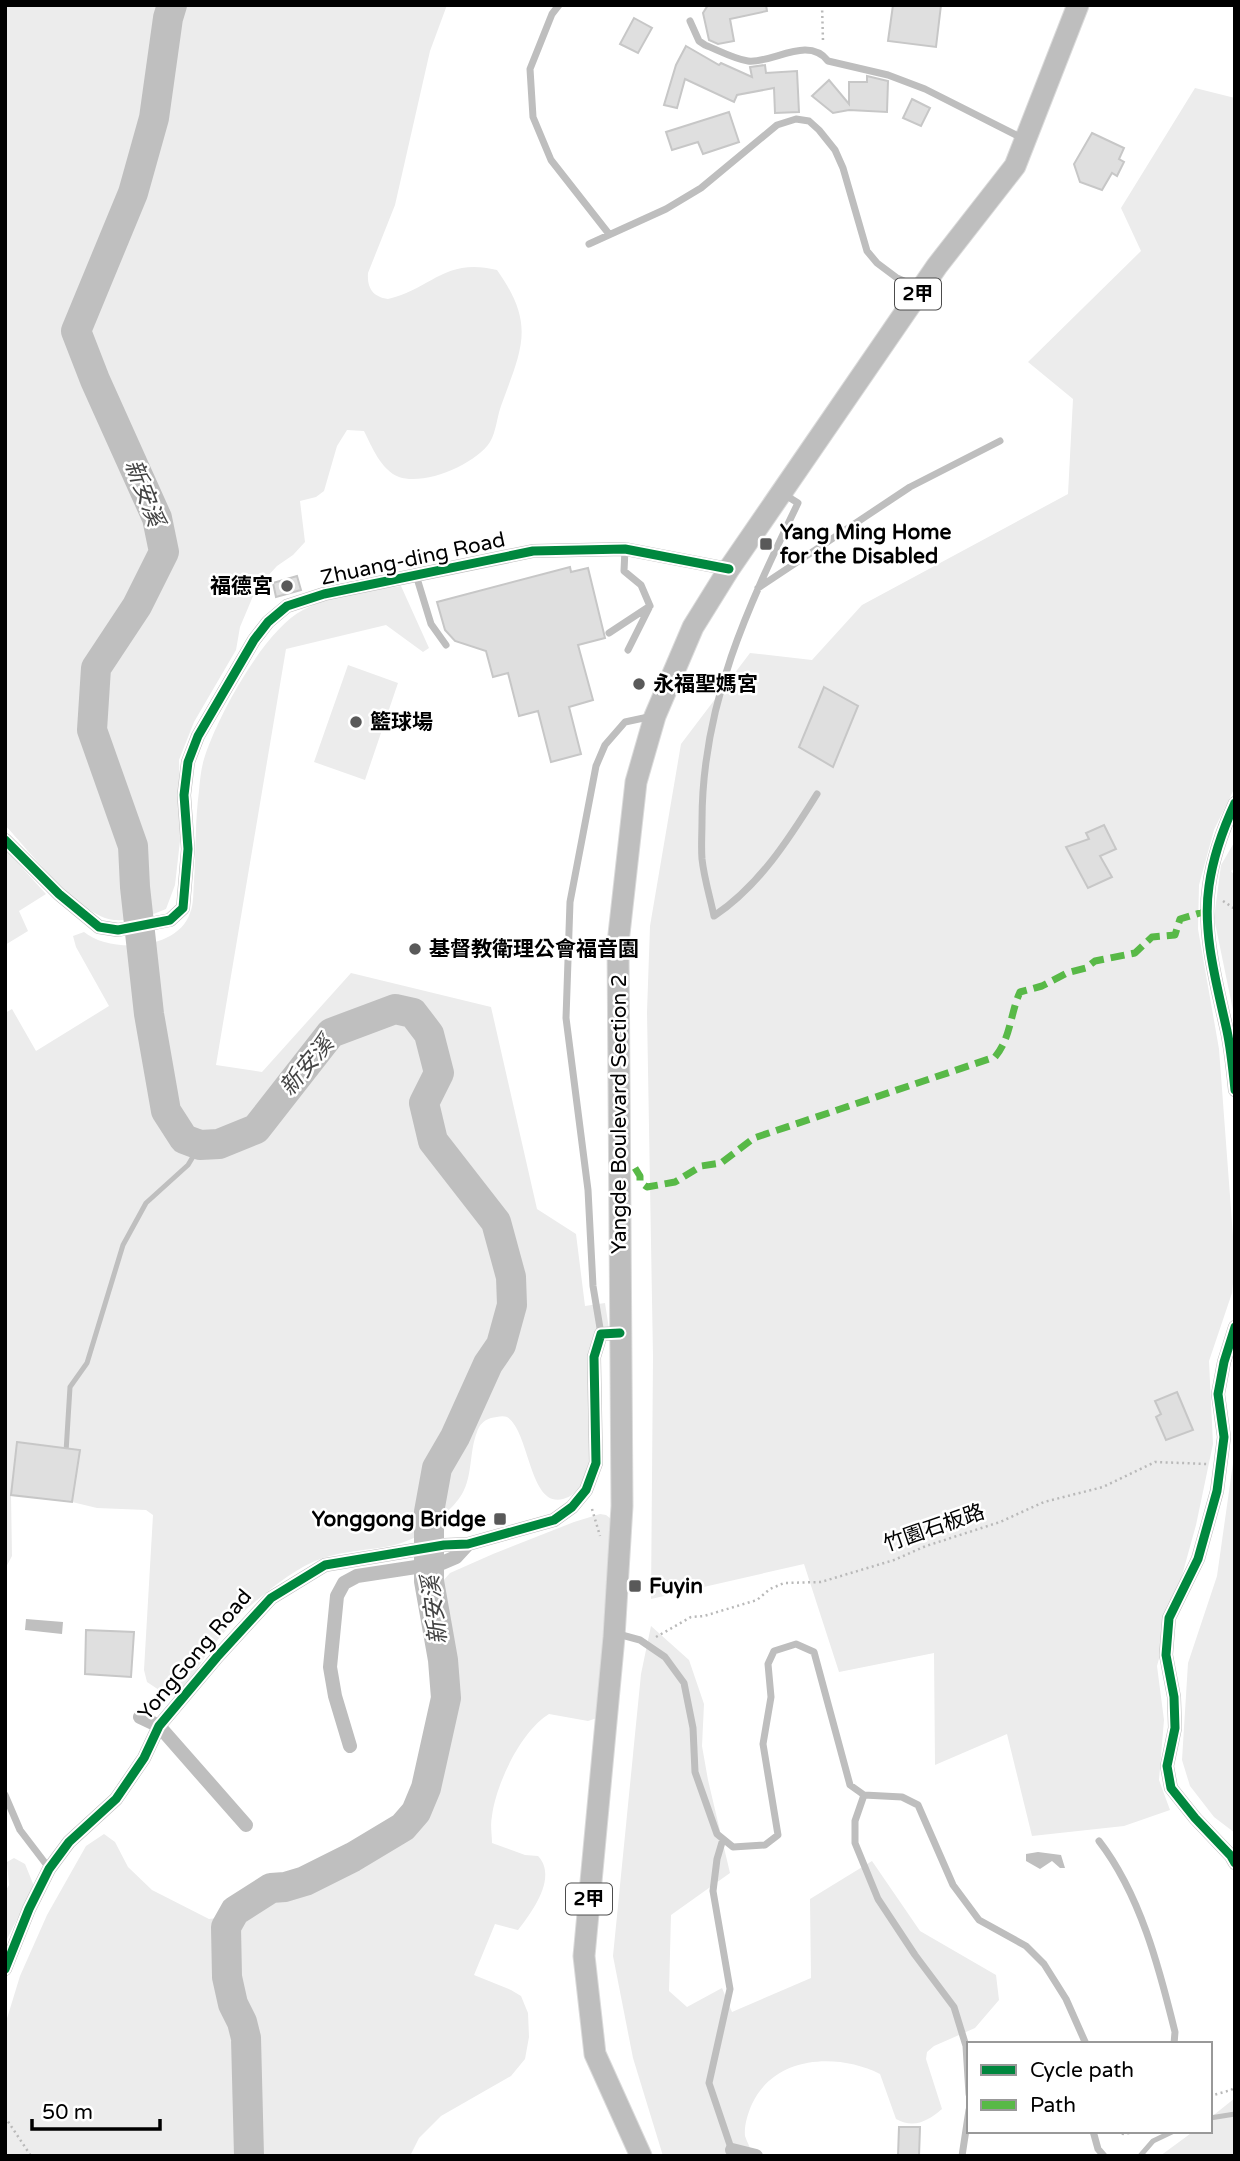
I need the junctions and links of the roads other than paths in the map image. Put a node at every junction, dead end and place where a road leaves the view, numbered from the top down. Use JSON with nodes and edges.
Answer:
{"nodes":[{"id":1,"x":559,"y":5,"type":"edge"},
{"id":2,"x":1078,"y":5,"type":"edge"},
{"id":3,"x":690,"y":21,"type":"dead end"},
{"id":4,"x":1026,"y":139,"type":"junction"},
{"id":5,"x":609,"y":234,"type":"junction"},
{"id":6,"x":589,"y":244,"type":"dead end"},
{"id":7,"x":922,"y":289,"type":"junction"},
{"id":8,"x":1000,"y":442,"type":"dead end"},
{"id":9,"x":782,"y":492,"type":"junction"},
{"id":10,"x":625,"y":549,"type":"junction"},
{"id":11,"x":729,"y":569,"type":"junction"},
{"id":12,"x":416,"y":574,"type":"junction"},
{"id":13,"x":757,"y":589,"type":"junction"},
{"id":14,"x":650,"y":606,"type":"junction"},
{"id":15,"x":609,"y":633,"type":"dead end"},
{"id":16,"x":446,"y":645,"type":"dead end"},
{"id":17,"x":628,"y":650,"type":"dead end"},
{"id":18,"x":655,"y":716,"type":"junction"},
{"id":19,"x":817,"y":794,"type":"dead end"},
{"id":20,"x":1235,"y":803,"type":"edge"},
{"id":21,"x":5,"y":840,"type":"edge"},
{"id":22,"x":1235,"y":1090,"type":"edge"},
{"id":23,"x":1235,"y":1327,"type":"edge"},
{"id":24,"x":610,"y":1333,"type":"junction"},
{"id":25,"x":468,"y":1544,"type":"junction"},
{"id":26,"x":614,"y":1633,"type":"junction"},
{"id":27,"x":141,"y":1717,"type":"dead end"},
{"id":28,"x":159,"y":1726,"type":"junction"},
{"id":29,"x":350,"y":1746,"type":"dead end"},
{"id":30,"x":5,"y":1795,"type":"edge"},
{"id":31,"x":864,"y":1795,"type":"junction"},
{"id":32,"x":246,"y":1825,"type":"dead end"},
{"id":33,"x":723,"y":1839,"type":"junction"},
{"id":34,"x":1099,"y":1840,"type":"dead end"},
{"id":35,"x":1235,"y":1863,"type":"edge"},
{"id":36,"x":49,"y":1868,"type":"junction"},
{"id":37,"x":5,"y":1969,"type":"edge"},
{"id":38,"x":1085,"y":2042,"type":"edge"},
{"id":39,"x":1174,"y":2042,"type":"edge"},
{"id":40,"x":967,"y":2062,"type":"edge"},
{"id":41,"x":967,"y":2122,"type":"edge"},
{"id":42,"x":1094,"y":2133,"type":"edge"},
{"id":43,"x":732,"y":2153,"type":"edge"},
{"id":44,"x":641,"y":2156,"type":"edge"},
{"id":45,"x":756,"y":2156,"type":"edge"},
{"id":46,"x":962,"y":2156,"type":"edge"},
{"id":47,"x":1104,"y":2156,"type":"edge"}],
"edges":[{"from":1,"to":5,"type":"lane"},
{"from":2,"to":4,"type":"main road","name":"Yangde Boulevard Section 2","number":"2甲"},
{"from":3,"to":4,"type":"lane"},
{"from":4,"to":7,"type":"main road","name":"Yangde Boulevard Section 2","number":"2甲"},
{"from":5,"to":6,"type":"lane"},
{"from":5,"to":7,"type":"lane"},
{"from":7,"to":9,"type":"main road","name":"Yangde Boulevard Section 2","number":"2甲"},
{"from":8,"to":13,"type":"lane"},
{"from":9,"to":11,"type":"main road","name":"Yangde Boulevard Section 2","number":"2甲"},
{"from":9,"to":13,"type":"lane"},
{"from":10,"to":11,"type":"street","name":"Zhuang-ding Road"},
{"from":10,"to":12,"type":"street","name":"Zhuang-ding Road"},
{"from":10,"to":14,"type":"lane"},
{"from":11,"to":18,"type":"main road","name":"Yangde Boulevard Section 2","number":"2甲"},
{"from":12,"to":16,"type":"lane"},
{"from":12,"to":21,"type":"street","name":"Zhuang-ding Road"},
{"from":13,"to":19,"type":"lane"},
{"from":14,"to":15,"type":"lane"},
{"from":14,"to":17,"type":"lane"},
{"from":18,"to":24,"type":"main road","name":"Yangde Boulevard Section 2","number":"2甲"},
{"from":18,"to":24,"type":"lane"},
{"from":20,"to":22,"type":"street"},
{"from":23,"to":35,"type":"street"},
{"from":24,"to":25,"type":"street"},
{"from":24,"to":26,"type":"main road","name":"Yangde Boulevard Section 2","number":"2甲"},
{"from":25,"to":28,"type":"street","name":"YongGong Road"},
{"from":25,"to":29,"type":"street"},
{"from":26,"to":33,"type":"lane"},
{"from":26,"to":44,"type":"main road","number":"2甲"},
{"from":27,"to":28,"type":"street"},
{"from":28,"to":32,"type":"street"},
{"from":28,"to":36,"type":"street","name":"YongGong Road"},
{"from":30,"to":36,"type":"lane"},
{"from":31,"to":33,"type":"lane"},
{"from":31,"to":38,"type":"lane"},
{"from":31,"to":40,"type":"lane"},
{"from":33,"to":43,"type":"lane"},
{"from":34,"to":39,"type":"lane"},
{"from":36,"to":37,"type":"street","name":"YongGong Road"},
{"from":41,"to":46,"type":"lane"},
{"from":42,"to":47,"type":"lane"},
{"from":43,"to":45,"type":"street"}]}
